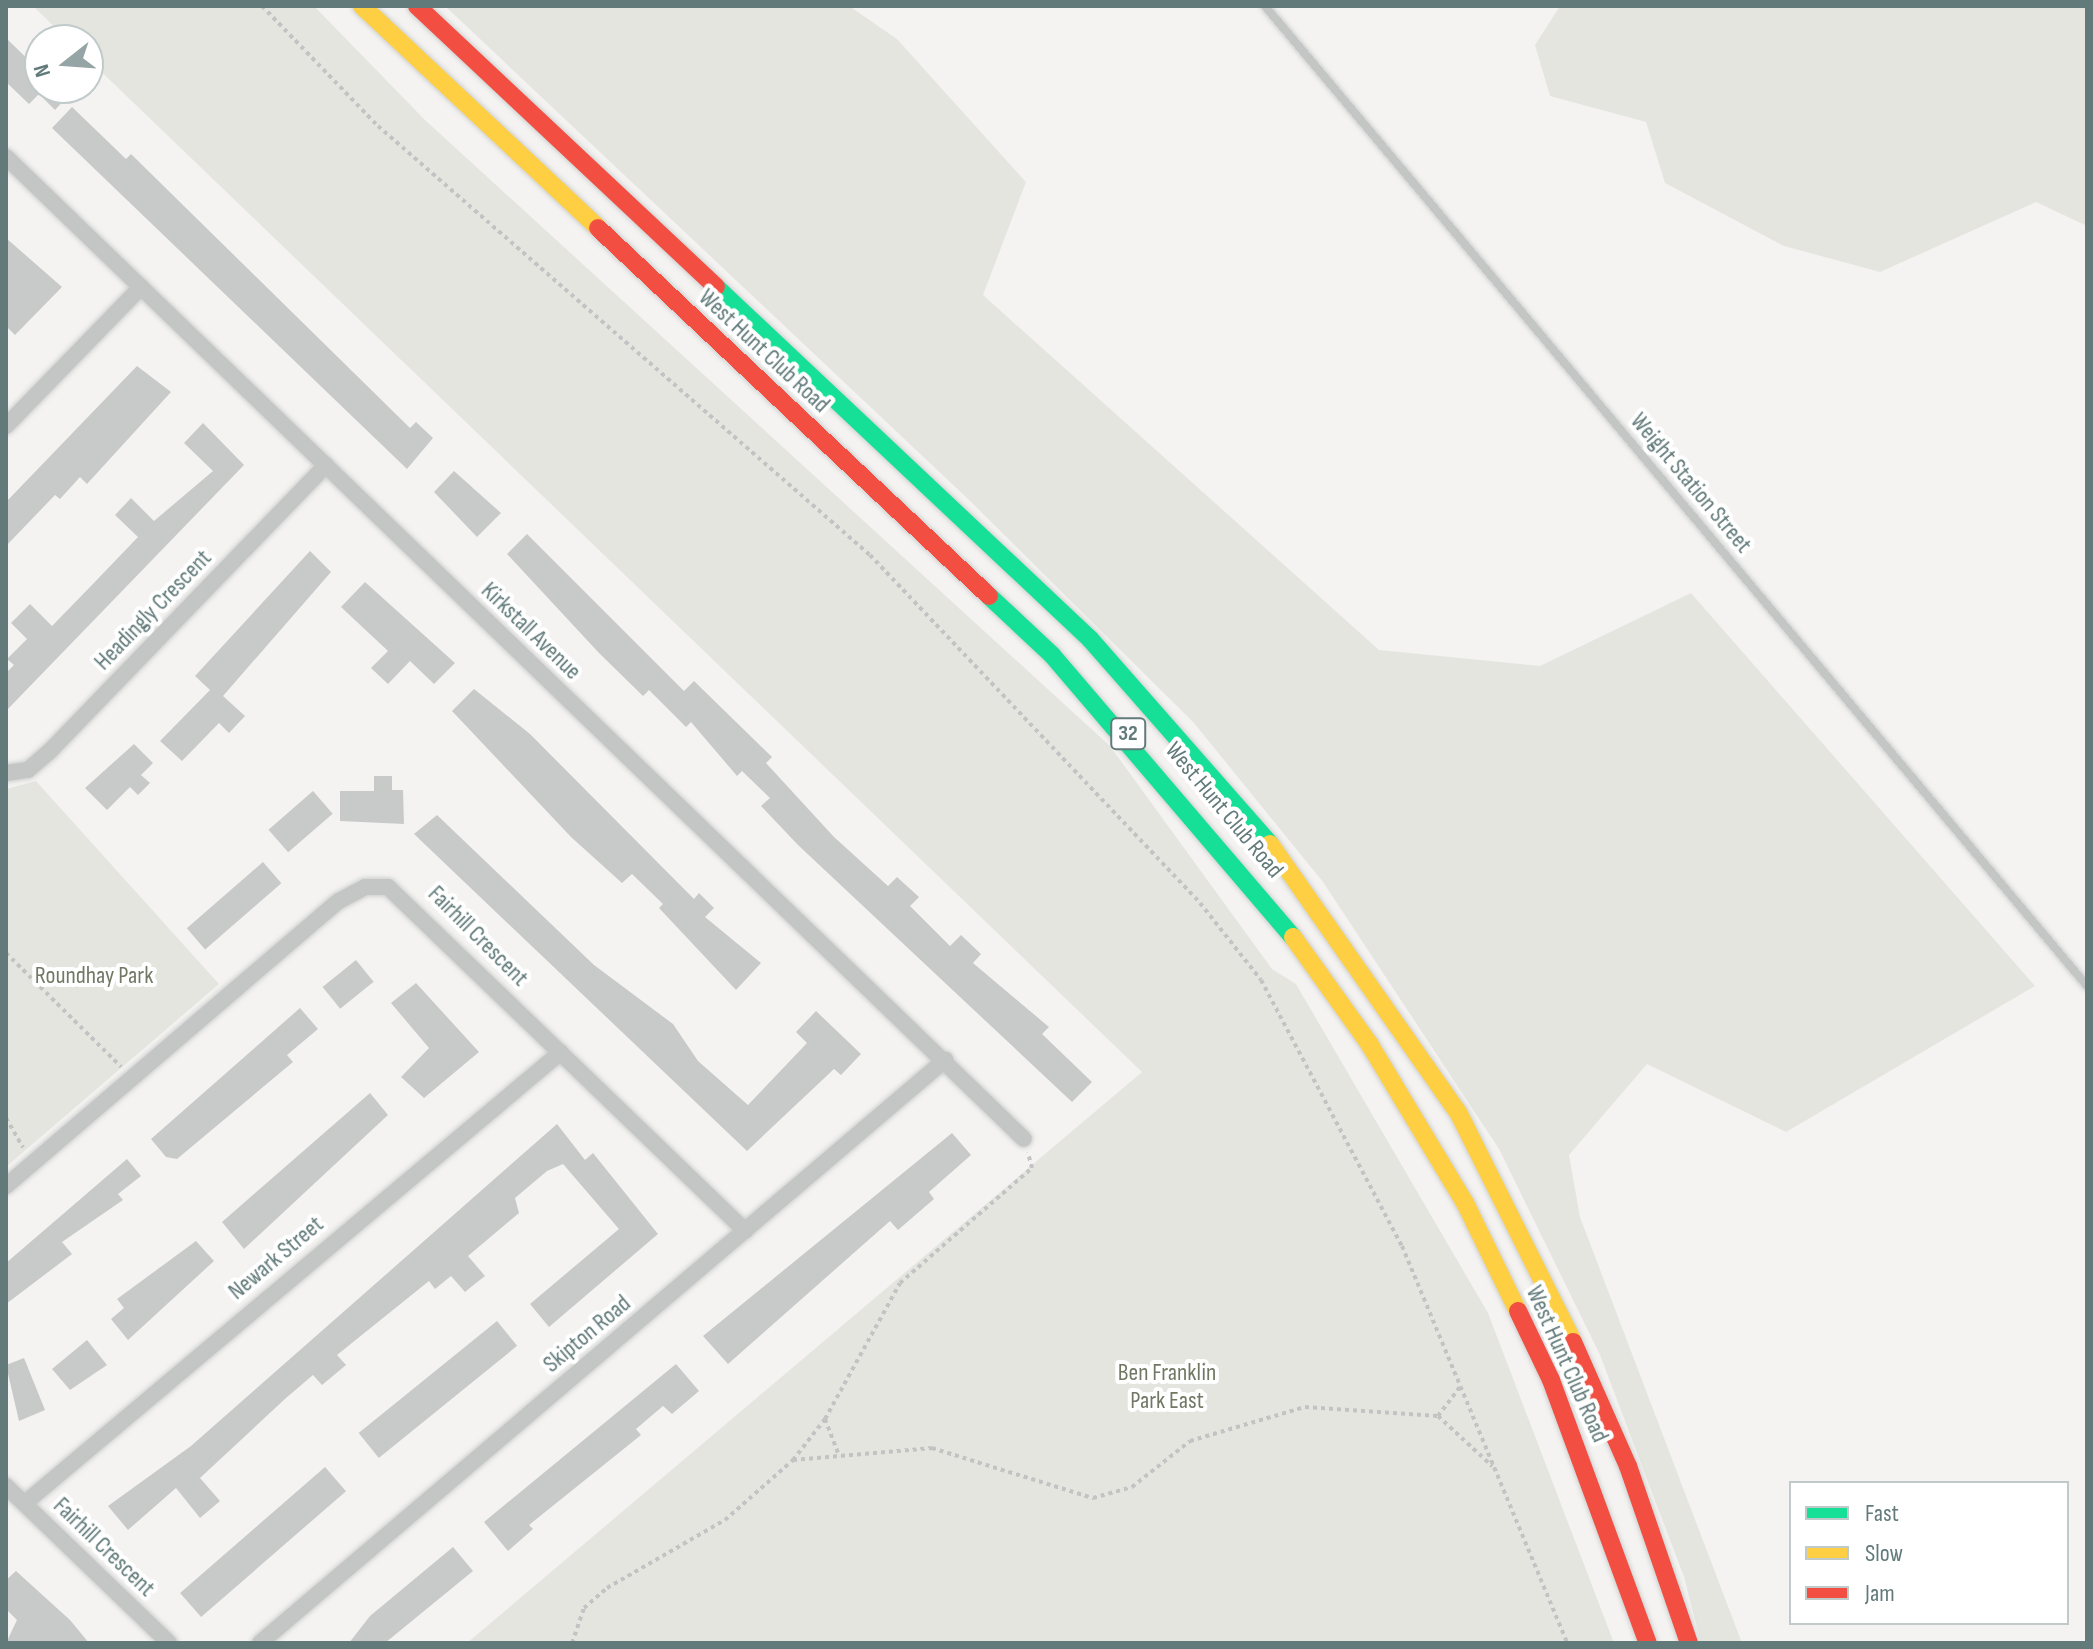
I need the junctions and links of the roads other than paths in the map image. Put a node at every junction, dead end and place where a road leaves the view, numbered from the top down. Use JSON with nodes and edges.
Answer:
{"nodes":[{"id":1,"x":362,"y":6,"type":"edge"},
{"id":2,"x":417,"y":6,"type":"edge"},
{"id":3,"x":1265,"y":6,"type":"edge"},
{"id":4,"x":6,"y":157,"type":"edge"},
{"id":5,"x":141,"y":287,"type":"junction"},
{"id":6,"x":6,"y":426,"type":"edge"},
{"id":7,"x":326,"y":465,"type":"junction"},
{"id":8,"x":6,"y":773,"type":"edge"},
{"id":9,"x":2087,"y":986,"type":"edge"},
{"id":10,"x":561,"y":1052,"type":"junction"},
{"id":11,"x":945,"y":1060,"type":"junction"},
{"id":12,"x":1024,"y":1139,"type":"road end"},
{"id":13,"x":6,"y":1186,"type":"edge"},
{"id":14,"x":746,"y":1231,"type":"junction"},
{"id":15,"x":6,"y":1486,"type":"edge"},
{"id":16,"x":25,"y":1503,"type":"junction"},
{"id":17,"x":169,"y":1643,"type":"edge"},
{"id":18,"x":260,"y":1643,"type":"edge"},
{"id":19,"x":1648,"y":1643,"type":"edge"},
{"id":20,"x":1689,"y":1643,"type":"edge"}],
"edges":[{"from":1,"to":19,"type":"main road","name":"West Hunt Club Road","number":"32"},
{"from":2,"to":20,"type":"main road","name":"West Hunt Club Road","number":"32"},
{"from":3,"to":9,"type":"lane","name":"Weight Station Street"},
{"from":4,"to":5,"type":"street","name":"Kirkstall Avenue"},
{"from":5,"to":6,"type":"street"},
{"from":5,"to":7,"type":"street","name":"Kirkstall Avenue"},
{"from":7,"to":8,"type":"street","name":"Headingly Crescent"},
{"from":7,"to":11,"type":"street","name":"Kirkstall Avenue"},
{"from":10,"to":13,"type":"street","name":"Fairhill Crescent"},
{"from":10,"to":14,"type":"street","name":"Fairhill Crescent"},
{"from":10,"to":16,"type":"street","name":"Newark Street"},
{"from":11,"to":12,"type":"street","name":"Kirkstall Avenue"},
{"from":11,"to":14,"type":"street","name":"Skipton Road"},
{"from":14,"to":18,"type":"street","name":"Skipton Road"},
{"from":15,"to":16,"type":"street","name":"Fairhill Crescent"},
{"from":16,"to":17,"type":"street","name":"Fairhill Crescent"}]}
